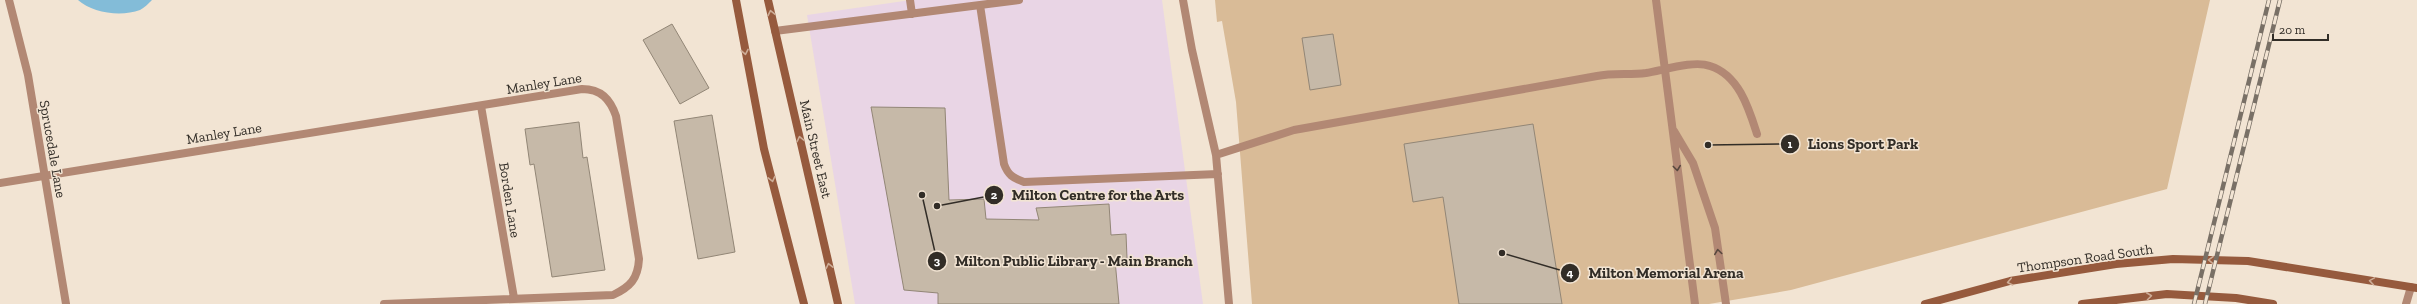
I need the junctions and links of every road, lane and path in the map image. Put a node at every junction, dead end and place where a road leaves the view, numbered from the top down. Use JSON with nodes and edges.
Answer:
{"nodes":[{"id":1,"x":9,"y":0,"type":"edge"},
{"id":2,"x":736,"y":0,"type":"edge"},
{"id":3,"x":768,"y":0,"type":"edge"},
{"id":4,"x":910,"y":0,"type":"edge"},
{"id":5,"x":1020,"y":0,"type":"edge"},
{"id":6,"x":1183,"y":0,"type":"edge"},
{"id":7,"x":1656,"y":0,"type":"edge"},
{"id":8,"x":980,"y":5,"type":"junction"},
{"id":9,"x":912,"y":14,"type":"junction"},
{"id":10,"x":775,"y":31,"type":"junction"},
{"id":11,"x":1665,"y":70,"type":"junction"},
{"id":12,"x":481,"y":106,"type":"junction"},
{"id":13,"x":1672,"y":129,"type":"junction"},
{"id":14,"x":1757,"y":134,"type":"dead end"},
{"id":15,"x":1216,"y":155,"type":"junction"},
{"id":16,"x":1218,"y":174,"type":"junction"},
{"id":17,"x":45,"y":176,"type":"junction"},
{"id":18,"x":0,"y":183,"type":"edge"},
{"id":19,"x":2414,"y":288,"type":"edge"},
{"id":20,"x":514,"y":298,"type":"junction"},
{"id":21,"x":66,"y":304,"type":"edge"},
{"id":22,"x":384,"y":304,"type":"edge"},
{"id":23,"x":804,"y":304,"type":"edge"},
{"id":24,"x":838,"y":304,"type":"edge"},
{"id":25,"x":1229,"y":304,"type":"edge"},
{"id":26,"x":1695,"y":304,"type":"edge"},
{"id":27,"x":1726,"y":304,"type":"edge"},
{"id":28,"x":1925,"y":304,"type":"edge"},
{"id":29,"x":2082,"y":304,"type":"edge"},
{"id":30,"x":2273,"y":304,"type":"edge"},
{"id":31,"x":2406,"y":304,"type":"edge"}],
"edges":[{"from":1,"to":17,"type":"street","name":"Sprucedale Lane"},
{"from":2,"to":23,"type":"main road","one_way":true},
{"from":10,"to":3,"type":"main road","name":"Main Street East","one_way":true},
{"from":4,"to":9,"type":"street"},
{"from":5,"to":8,"type":"street"},
{"from":6,"to":15,"type":"street"},
{"from":7,"to":11,"type":"street"},
{"from":8,"to":9,"type":"street"},
{"from":8,"to":16,"type":"street"},
{"from":9,"to":10,"type":"street"},
{"from":24,"to":10,"type":"main road","name":"Main Street East","one_way":true},
{"from":11,"to":13,"type":"street"},
{"from":11,"to":14,"type":"street"},
{"from":11,"to":15,"type":"street"},
{"from":12,"to":17,"type":"street","name":"Manley Lane"},
{"from":12,"to":20,"type":"street","name":"Borden Lane"},
{"from":12,"to":20,"type":"street","name":"Manley Lane"},
{"from":13,"to":26,"type":"street","one_way":true},
{"from":27,"to":13,"type":"street","one_way":true},
{"from":15,"to":16,"type":"street"},
{"from":16,"to":25,"type":"street"},
{"from":17,"to":18,"type":"street","name":"Manley Lane"},
{"from":17,"to":21,"type":"street","name":"Sprucedale Lane"},
{"from":19,"to":28,"type":"main road","name":"Thompson Road South","one_way":true},
{"from":19,"to":31,"type":"street"},
{"from":20,"to":22,"type":"street","name":"Manley Lane"},
{"from":29,"to":30,"type":"main road","one_way":true}]}
